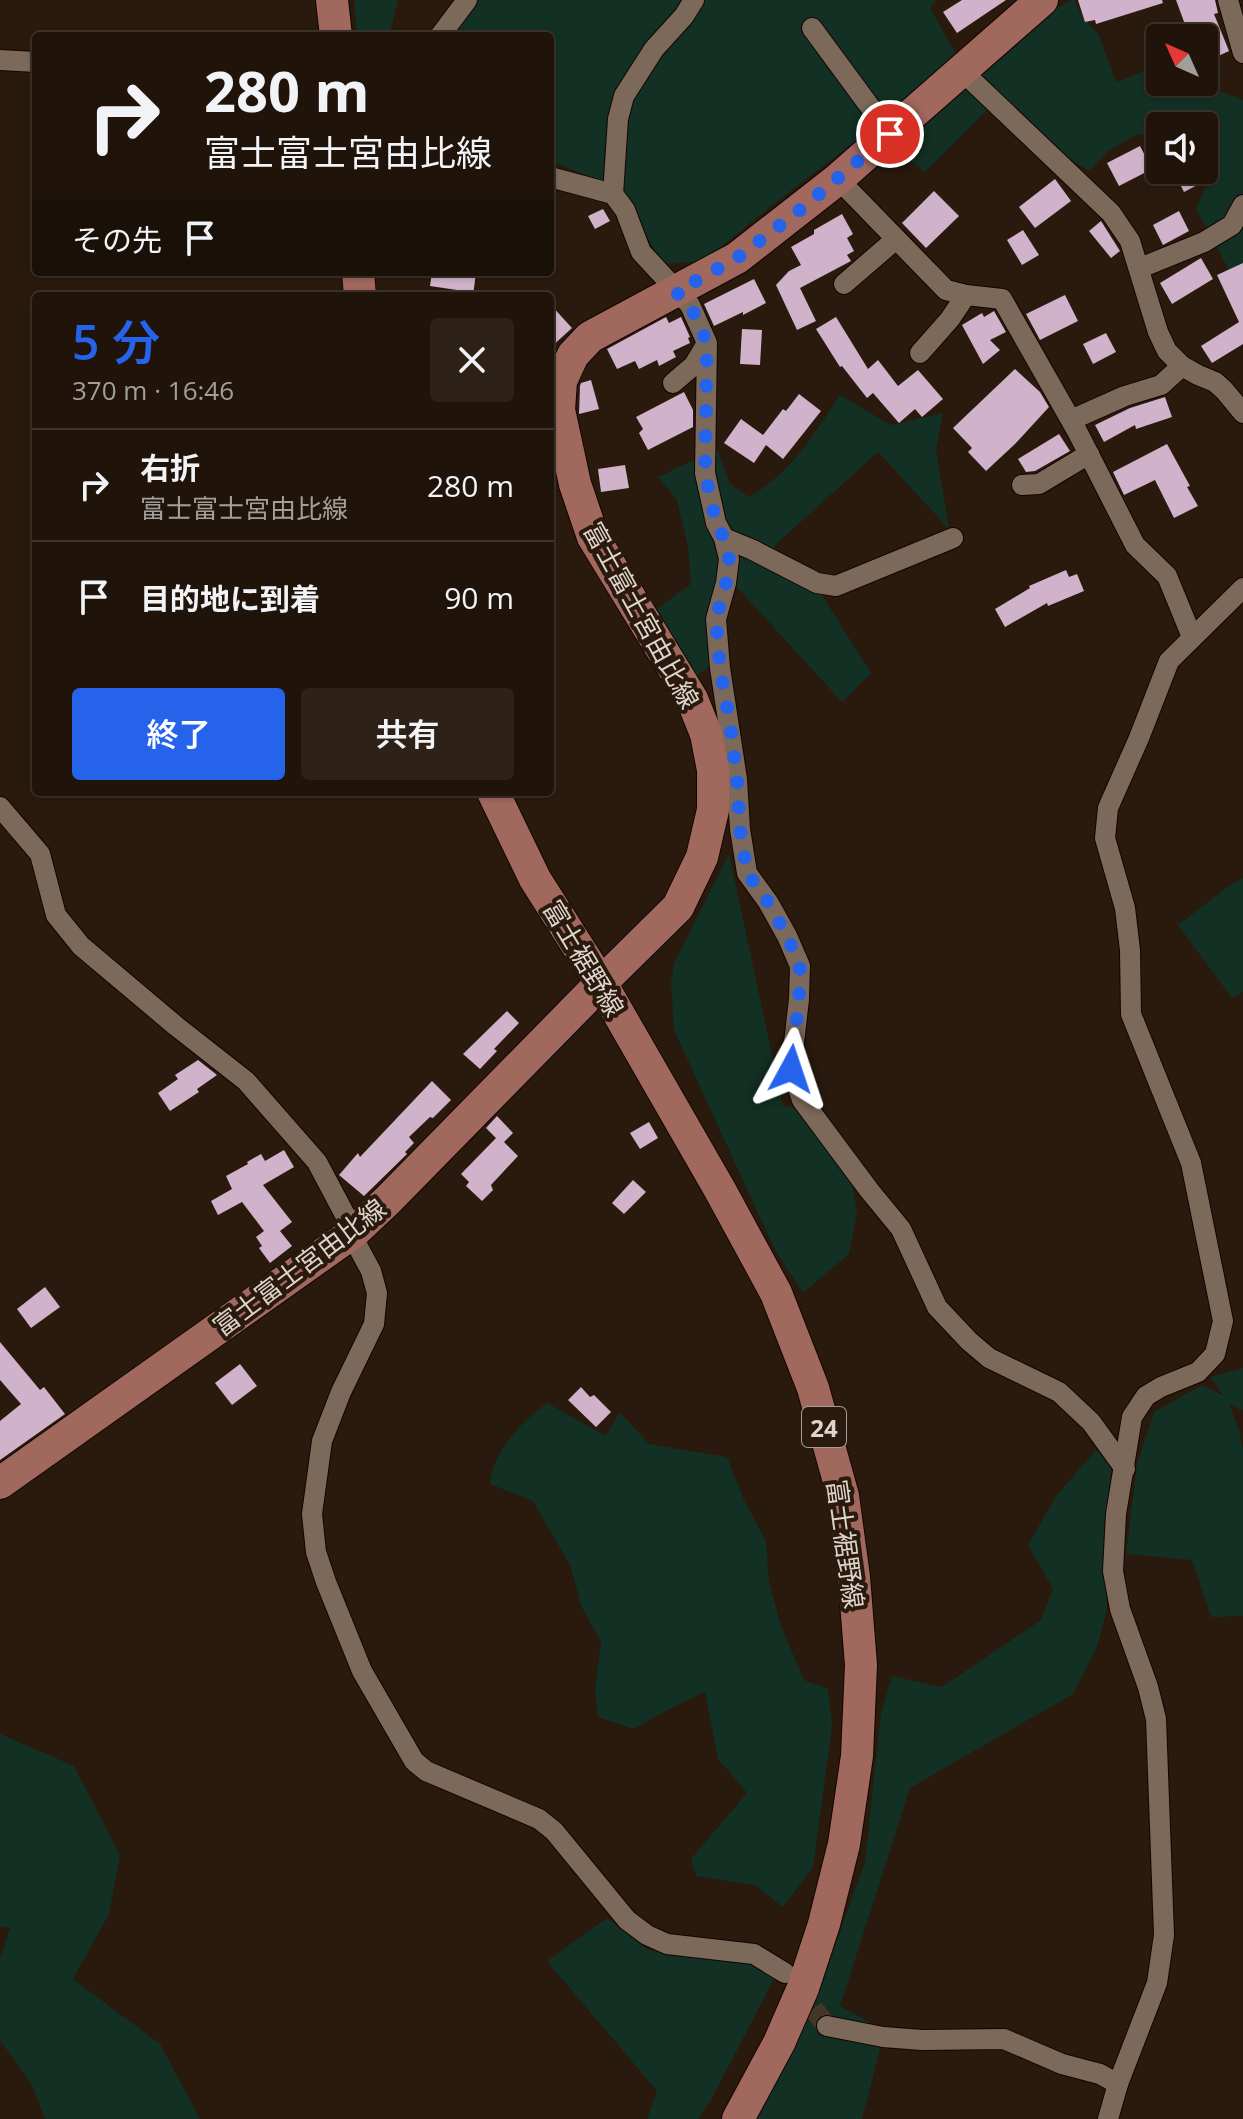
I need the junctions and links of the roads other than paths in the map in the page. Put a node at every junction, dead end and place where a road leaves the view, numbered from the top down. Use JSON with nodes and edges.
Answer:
{"nodes":[{"id":1,"x":332,"y":0,"type":"edge"},
{"id":2,"x":467,"y":0,"type":"edge"},
{"id":3,"x":694,"y":0,"type":"edge"},
{"id":4,"x":1042,"y":0,"type":"edge"},
{"id":5,"x":1228,"y":0,"type":"edge"},
{"id":6,"x":812,"y":28,"type":"dead end"},
{"id":7,"x":336,"y":32,"type":"edge"},
{"id":8,"x":443,"y":32,"type":"edge"},
{"id":9,"x":1243,"y":53,"type":"edge"},
{"id":10,"x":0,"y":60,"type":"edge"},
{"id":11,"x":32,"y":62,"type":"edge"},
{"id":12,"x":962,"y":71,"type":"junction"},
{"id":13,"x":890,"y":134,"type":"junction"},
{"id":14,"x":554,"y":178,"type":"edge"},
{"id":15,"x":838,"y":179,"type":"junction"},
{"id":16,"x":613,"y":194,"type":"junction"},
{"id":17,"x":1243,"y":205,"type":"edge"},
{"id":18,"x":896,"y":239,"type":"junction"},
{"id":19,"x":1140,"y":268,"type":"junction"},
{"id":20,"x":844,"y":284,"type":"dead end"},
{"id":21,"x":676,"y":292,"type":"junction"},
{"id":22,"x":966,"y":295,"type":"junction"},
{"id":23,"x":707,"y":343,"type":"junction"},
{"id":24,"x":920,"y":353,"type":"dead end"},
{"id":25,"x":1182,"y":366,"type":"junction"},
{"id":26,"x":673,"y":383,"type":"dead end"},
{"id":27,"x":1243,"y":413,"type":"edge"},
{"id":28,"x":1071,"y":420,"type":"junction"},
{"id":29,"x":1089,"y":454,"type":"junction"},
{"id":30,"x":1022,"y":485,"type":"dead end"},
{"id":31,"x":724,"y":538,"type":"junction"},
{"id":32,"x":953,"y":538,"type":"dead end"},
{"id":33,"x":1243,"y":588,"type":"edge"},
{"id":34,"x":1192,"y":637,"type":"junction"},
{"id":35,"x":495,"y":796,"type":"edge"},
{"id":36,"x":0,"y":807,"type":"edge"},
{"id":37,"x":601,"y":983,"type":"junction"},
{"id":38,"x":352,"y":1233,"type":"junction"},
{"id":39,"x":1125,"y":1469,"type":"junction"},
{"id":40,"x":0,"y":1483,"type":"edge"},
{"id":41,"x":785,"y":1973,"type":"tunnel mouth"},
{"id":42,"x":827,"y":2026,"type":"tunnel mouth"},
{"id":43,"x":1118,"y":2084,"type":"junction"},
{"id":44,"x":738,"y":2119,"type":"edge"},
{"id":45,"x":1108,"y":2119,"type":"edge"}],
"edges":[{"from":1,"to":7,"type":"main road"},
{"from":2,"to":8,"type":"street"},
{"from":3,"to":16,"type":"street"},
{"from":4,"to":12,"type":"main road","name":"富士富士宮由比線"},
{"from":5,"to":9,"type":"street"},
{"from":6,"to":13,"type":"street"},
{"from":10,"to":11,"type":"street"},
{"from":12,"to":13,"type":"main road","name":"富士富士宮由比線"},
{"from":12,"to":19,"type":"street"},
{"from":13,"to":15,"type":"main road","name":"富士富士宮由比線"},
{"from":14,"to":16,"type":"street"},
{"from":15,"to":18,"type":"street"},
{"from":15,"to":21,"type":"main road","name":"富士富士宮由比線"},
{"from":16,"to":21,"type":"street"},
{"from":17,"to":19,"type":"street"},
{"from":18,"to":20,"type":"street"},
{"from":18,"to":22,"type":"street"},
{"from":19,"to":25,"type":"street"},
{"from":21,"to":23,"type":"street"},
{"from":21,"to":37,"type":"main road","name":"富士富士宮由比線"},
{"from":22,"to":24,"type":"street"},
{"from":22,"to":28,"type":"street"},
{"from":23,"to":26,"type":"street"},
{"from":23,"to":31,"type":"street"},
{"from":25,"to":27,"type":"street"},
{"from":25,"to":28,"type":"street"},
{"from":28,"to":29,"type":"street"},
{"from":29,"to":30,"type":"street"},
{"from":29,"to":34,"type":"street"},
{"from":31,"to":32,"type":"street"},
{"from":31,"to":39,"type":"street"},
{"from":33,"to":34,"type":"street"},
{"from":34,"to":39,"type":"street"},
{"from":35,"to":37,"type":"main road","name":"富士裾野線","number":"24"},
{"from":36,"to":38,"type":"street"},
{"from":37,"to":38,"type":"main road","name":"富士富士宮由比線"},
{"from":37,"to":44,"type":"main road","name":"富士裾野線","number":"24"},
{"from":38,"to":40,"type":"main road","name":"富士富士宮由比線"},
{"from":38,"to":41,"type":"street"},
{"from":39,"to":43,"type":"street"},
{"from":42,"to":43,"type":"street"},
{"from":43,"to":45,"type":"street"}]}
